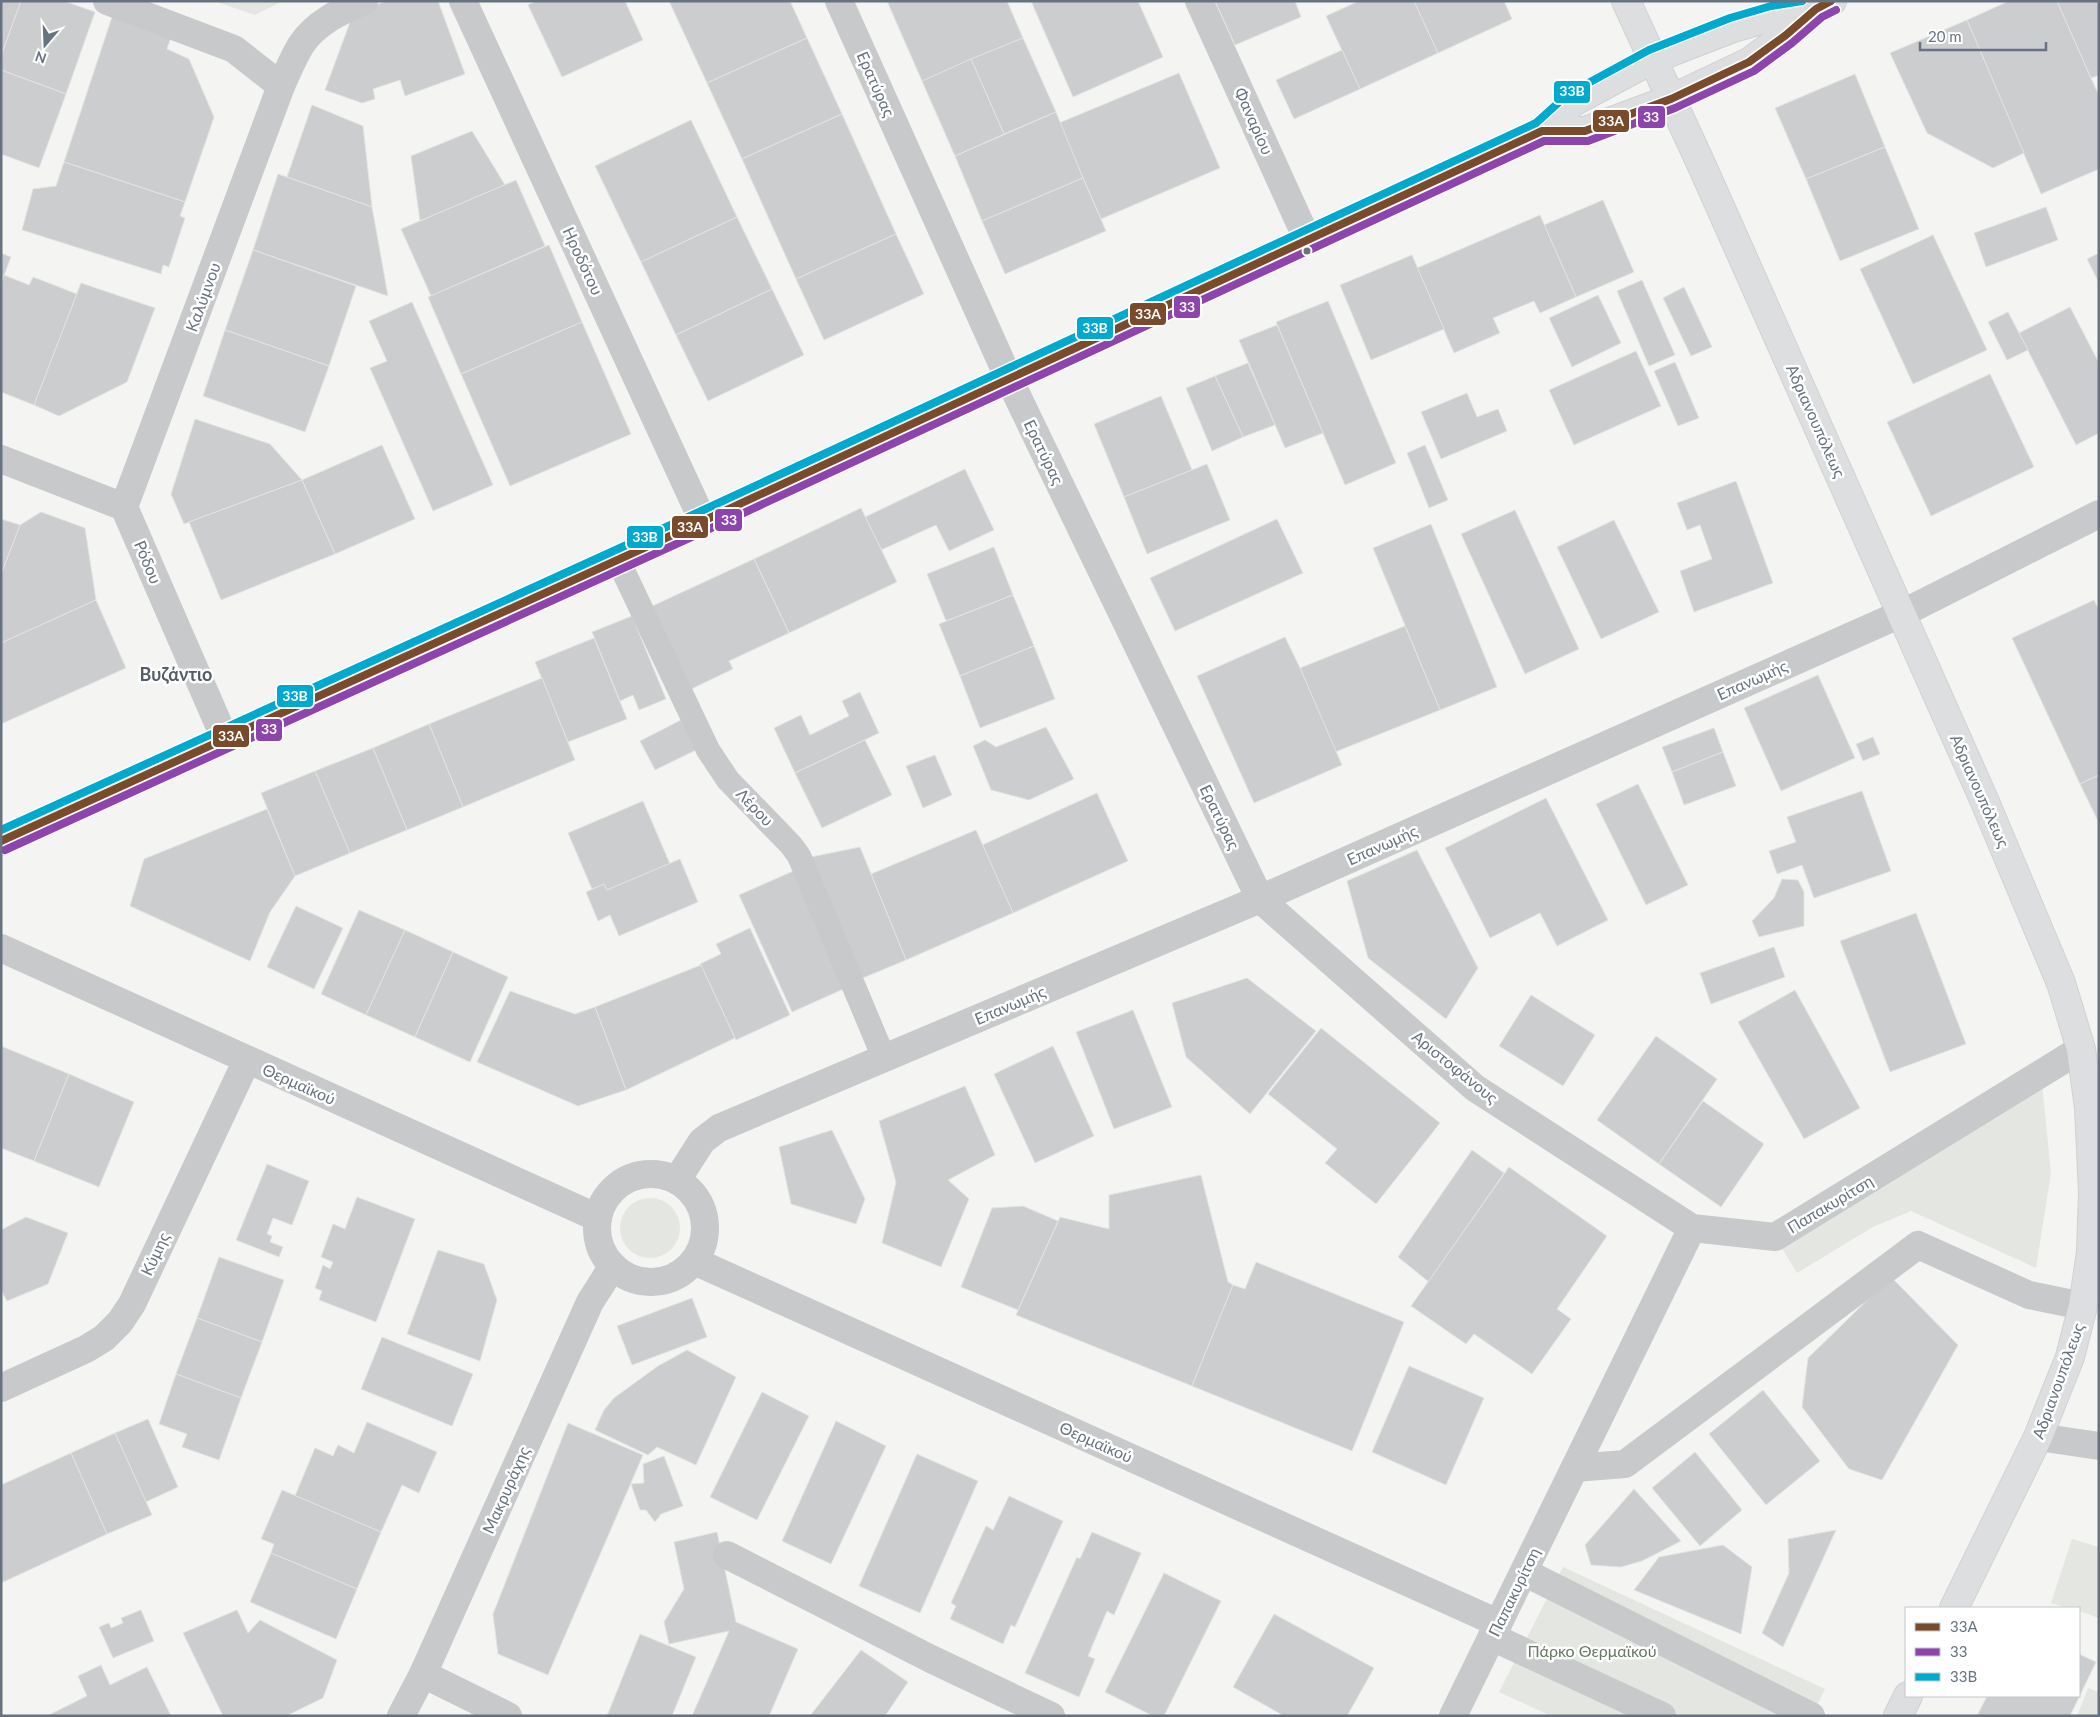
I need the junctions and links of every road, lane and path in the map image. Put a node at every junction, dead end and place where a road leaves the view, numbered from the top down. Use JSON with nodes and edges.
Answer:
{"nodes":[{"id":1,"x":107,"y":1,"type":"edge"},
{"id":2,"x":364,"y":1,"type":"edge"},
{"id":3,"x":463,"y":1,"type":"edge"},
{"id":4,"x":838,"y":1,"type":"edge"},
{"id":5,"x":1199,"y":1,"type":"edge"},
{"id":6,"x":1626,"y":1,"type":"edge"},
{"id":7,"x":1824,"y":5,"type":"edge"},
{"id":8,"x":1653,"y":59,"type":"junction"},
{"id":9,"x":281,"y":86,"type":"junction"},
{"id":10,"x":1671,"y":99,"type":"junction"},
{"id":11,"x":1542,"y":131,"type":"junction"},
{"id":12,"x":1308,"y":240,"type":"junction"},
{"id":13,"x":1009,"y":379,"type":"junction"},
{"id":14,"x":1,"y":459,"type":"edge"},
{"id":15,"x":124,"y":507,"type":"junction"},
{"id":16,"x":2099,"y":514,"type":"edge"},
{"id":17,"x":702,"y":521,"type":"junction"},
{"id":18,"x":618,"y":560,"type":"junction"},
{"id":19,"x":1903,"y":613,"type":"junction"},
{"id":20,"x":225,"y":739,"type":"junction"},
{"id":21,"x":1,"y":841,"type":"edge"},
{"id":22,"x":1260,"y":899,"type":"junction"},
{"id":23,"x":1,"y":948,"type":"edge"},
{"id":24,"x":2082,"y":1049,"type":"junction"},
{"id":25,"x":884,"y":1058,"type":"junction"},
{"id":26,"x":247,"y":1060,"type":"junction"},
{"id":27,"x":2094,"y":1106,"type":"edge"},
{"id":28,"x":677,"y":1180,"type":"junction"},
{"id":29,"x":598,"y":1218,"type":"junction"},
{"id":30,"x":1692,"y":1228,"type":"junction"},
{"id":31,"x":694,"y":1262,"type":"junction"},
{"id":32,"x":613,"y":1266,"type":"junction"},
{"id":33,"x":2083,"y":1306,"type":"junction"},
{"id":34,"x":1,"y":1388,"type":"edge"},
{"id":35,"x":2038,"y":1437,"type":"junction"},
{"id":36,"x":2099,"y":1446,"type":"edge"},
{"id":37,"x":1574,"y":1468,"type":"junction"},
{"id":38,"x":727,"y":1555,"type":"dead end"},
{"id":39,"x":1524,"y":1572,"type":"junction"},
{"id":40,"x":1955,"y":1607,"type":"edge"},
{"id":41,"x":1495,"y":1630,"type":"junction"},
{"id":42,"x":423,"y":1674,"type":"junction"},
{"id":43,"x":1908,"y":1697,"type":"edge"},
{"id":44,"x":401,"y":1716,"type":"edge"},
{"id":45,"x":508,"y":1716,"type":"edge"},
{"id":46,"x":1051,"y":1716,"type":"edge"},
{"id":47,"x":1453,"y":1716,"type":"edge"},
{"id":48,"x":1662,"y":1716,"type":"edge"},
{"id":49,"x":1811,"y":1716,"type":"edge"},
{"id":50,"x":1898,"y":1716,"type":"edge"}],
"edges":[{"from":1,"to":9,"type":"street"},
{"from":2,"to":9,"type":"street","name":"Καλύμνου"},
{"from":3,"to":17,"type":"street","name":"Ηροδότου"},
{"from":4,"to":13,"type":"street","name":"Ερατύρας"},
{"from":5,"to":12,"type":"street","name":"Φαναρίου"},
{"from":6,"to":8,"type":"main road","name":"Αδριανουπόλεως"},
{"from":7,"to":8,"type":"main road"},
{"from":7,"to":10,"type":"main road"},
{"from":8,"to":10,"type":"main road","name":"Αδριανουπόλεως"},
{"from":8,"to":11,"type":"main road"},
{"from":9,"to":15,"type":"street","name":"Καλύμνου"},
{"from":10,"to":11,"type":"main road"},
{"from":10,"to":19,"type":"main road","name":"Αδριανουπόλεως"},
{"from":11,"to":12,"type":"main road"},
{"from":12,"to":13,"type":"main road"},
{"from":13,"to":17,"type":"main road"},
{"from":13,"to":22,"type":"street","name":"Ερατύρας"},
{"from":14,"to":15,"type":"street"},
{"from":15,"to":20,"type":"street","name":"Ρόδου"},
{"from":16,"to":19,"type":"street","name":"Επανωμής"},
{"from":17,"to":18,"type":"main road"},
{"from":18,"to":20,"type":"main road"},
{"from":18,"to":25,"type":"lane","name":"Λέρου"},
{"from":19,"to":22,"type":"street","name":"Επανωμής"},
{"from":19,"to":24,"type":"main road","name":"Αδριανουπόλεως"},
{"from":20,"to":21,"type":"main road"},
{"from":22,"to":25,"type":"street","name":"Επανωμής"},
{"from":22,"to":30,"type":"street","name":"Αριστοφάνους"},
{"from":23,"to":26,"type":"street","name":"Θερμαϊκού"},
{"from":24,"to":27,"type":"main road","name":"Αδριανουπόλεως"},
{"from":24,"to":30,"type":"street","name":"Παπακυρίτση"},
{"from":25,"to":28,"type":"street","name":"Επανωμής"},
{"from":26,"to":29,"type":"street","name":"Θερμαϊκού"},
{"from":26,"to":34,"type":"street","name":"Κύμης"},
{"from":27,"to":33,"type":"main road","name":"Αδριανουπόλεως"},
{"from":28,"to":29,"type":"street"},
{"from":28,"to":31,"type":"street"},
{"from":29,"to":32,"type":"street"},
{"from":30,"to":37,"type":"street","name":"Παπακυρίτση"},
{"from":31,"to":32,"type":"street"},
{"from":31,"to":41,"type":"street","name":"Θερμαϊκού"},
{"from":32,"to":42,"type":"street","name":"Μακρυράχης"},
{"from":33,"to":35,"type":"main road","name":"Αδριανουπόλεως"},
{"from":33,"to":37,"type":"street"},
{"from":35,"to":36,"type":"street"},
{"from":35,"to":40,"type":"main road","name":"Αδριανουπόλεως"},
{"from":37,"to":39,"type":"street","name":"Παπακυρίτση"},
{"from":38,"to":46,"type":"street"},
{"from":39,"to":41,"type":"street","name":"Παπακυρίτση"},
{"from":39,"to":49,"type":"street"},
{"from":41,"to":47,"type":"street","name":"Παπακυρίτση"},
{"from":41,"to":48,"type":"street","name":"Θερμαϊκού"},
{"from":42,"to":44,"type":"street","name":"Μακρυράχης"},
{"from":42,"to":45,"type":"street"},
{"from":43,"to":50,"type":"main road"}]}
